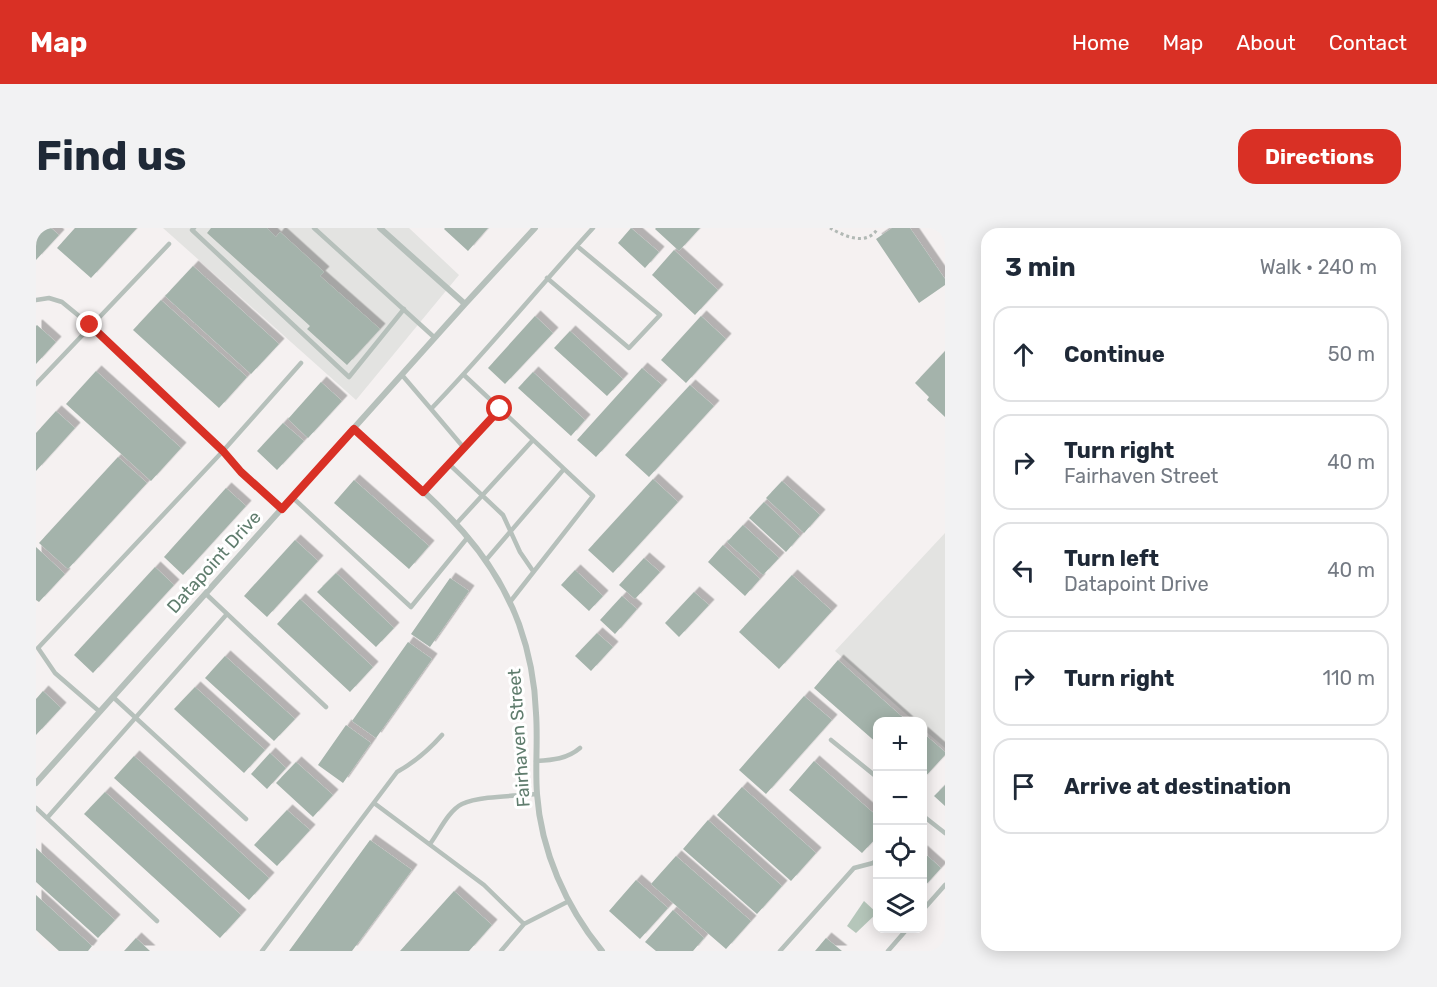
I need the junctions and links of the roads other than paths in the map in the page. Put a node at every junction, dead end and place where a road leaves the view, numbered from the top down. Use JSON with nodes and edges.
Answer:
{"nodes":[{"id":1,"x":194,"y":228,"type":"edge"},
{"id":2,"x":314,"y":228,"type":"edge"},
{"id":3,"x":380,"y":228,"type":"edge"},
{"id":4,"x":535,"y":228,"type":"edge"},
{"id":5,"x":593,"y":228,"type":"edge"},
{"id":6,"x":169,"y":244,"type":"dead end"},
{"id":7,"x":577,"y":246,"type":"junction"},
{"id":8,"x":547,"y":278,"type":"junction"},
{"id":9,"x":36,"y":300,"type":"edge"},
{"id":10,"x":465,"y":304,"type":"junction"},
{"id":11,"x":404,"y":309,"type":"junction"},
{"id":12,"x":90,"y":325,"type":"junction"},
{"id":13,"x":435,"y":338,"type":"junction"},
{"id":14,"x":300,"y":363,"type":"dead end"},
{"id":15,"x":402,"y":375,"type":"junction"},
{"id":16,"x":464,"y":375,"type":"junction"},
{"id":17,"x":36,"y":384,"type":"edge"},
{"id":18,"x":431,"y":409,"type":"junction"},
{"id":19,"x":500,"y":409,"type":"junction"},
{"id":20,"x":354,"y":429,"type":"junction"},
{"id":21,"x":533,"y":440,"type":"junction"},
{"id":22,"x":464,"y":448,"type":"junction"},
{"id":23,"x":223,"y":451,"type":"junction"},
{"id":24,"x":449,"y":464,"type":"junction"},
{"id":25,"x":564,"y":469,"type":"junction"},
{"id":26,"x":423,"y":492,"type":"junction"},
{"id":27,"x":483,"y":496,"type":"junction"},
{"id":28,"x":292,"y":497,"type":"junction"},
{"id":29,"x":282,"y":509,"type":"junction"},
{"id":30,"x":457,"y":523,"type":"junction"},
{"id":31,"x":511,"y":531,"type":"junction"},
{"id":32,"x":469,"y":536,"type":"junction"},
{"id":33,"x":486,"y":560,"type":"junction"},
{"id":34,"x":533,"y":572,"type":"junction"},
{"id":35,"x":206,"y":594,"type":"junction"},
{"id":36,"x":510,"y":602,"type":"junction"},
{"id":37,"x":227,"y":614,"type":"junction"},
{"id":38,"x":37,"y":648,"type":"edge"},
{"id":39,"x":113,"y":697,"type":"junction"},
{"id":40,"x":326,"y":707,"type":"dead end"},
{"id":41,"x":100,"y":712,"type":"junction"},
{"id":42,"x":135,"y":718,"type":"junction"},
{"id":43,"x":442,"y":735,"type":"dead end"},
{"id":44,"x":831,"y":740,"type":"dead end"},
{"id":45,"x":580,"y":748,"type":"dead end"},
{"id":46,"x":536,"y":761,"type":"junction"},
{"id":47,"x":873,"y":774,"type":"edge"},
{"id":48,"x":36,"y":783,"type":"edge"},
{"id":49,"x":537,"y":794,"type":"junction"},
{"id":50,"x":374,"y":803,"type":"junction"},
{"id":51,"x":36,"y":808,"type":"edge"},
{"id":52,"x":47,"y":818,"type":"junction"},
{"id":53,"x":246,"y":819,"type":"dead end"},
{"id":54,"x":927,"y":819,"type":"edge"},
{"id":55,"x":945,"y":833,"type":"edge"},
{"id":56,"x":430,"y":844,"type":"junction"},
{"id":57,"x":873,"y":863,"type":"edge"},
{"id":58,"x":945,"y":885,"type":"edge"},
{"id":59,"x":569,"y":901,"type":"junction"},
{"id":60,"x":927,"y":906,"type":"edge"},
{"id":61,"x":157,"y":921,"type":"dead end"},
{"id":62,"x":524,"y":924,"type":"junction"},
{"id":63,"x":904,"y":933,"type":"edge"},
{"id":64,"x":262,"y":951,"type":"edge"},
{"id":65,"x":501,"y":951,"type":"edge"},
{"id":66,"x":602,"y":951,"type":"edge"},
{"id":67,"x":780,"y":951,"type":"edge"},
{"id":68,"x":888,"y":951,"type":"edge"}],
"edges":[{"from":1,"to":11,"type":"lane"},
{"from":2,"to":11,"type":"lane"},
{"from":3,"to":10,"type":"street"},
{"from":4,"to":10,"type":"street","name":"Datapoint Drive"},
{"from":5,"to":7,"type":"lane"},
{"from":6,"to":12,"type":"lane"},
{"from":7,"to":8,"type":"lane"},
{"from":7,"to":8,"type":"lane"},
{"from":8,"to":16,"type":"lane"},
{"from":9,"to":12,"type":"lane"},
{"from":10,"to":13,"type":"street","name":"Datapoint Drive"},
{"from":11,"to":13,"type":"lane"},
{"from":12,"to":17,"type":"lane"},
{"from":12,"to":23,"type":"lane"},
{"from":13,"to":15,"type":"street","name":"Datapoint Drive"},
{"from":14,"to":23,"type":"lane"},
{"from":15,"to":18,"type":"lane"},
{"from":15,"to":20,"type":"street","name":"Datapoint Drive"},
{"from":16,"to":18,"type":"lane"},
{"from":16,"to":19,"type":"lane"},
{"from":18,"to":22,"type":"lane"},
{"from":19,"to":21,"type":"lane"},
{"from":19,"to":22,"type":"lane"},
{"from":20,"to":26,"type":"street","name":"Fairhaven Street"},
{"from":20,"to":28,"type":"street","name":"Datapoint Drive"},
{"from":21,"to":25,"type":"lane"},
{"from":21,"to":27,"type":"lane"},
{"from":22,"to":24,"type":"lane"},
{"from":23,"to":29,"type":"lane"},
{"from":23,"to":38,"type":"lane"},
{"from":24,"to":26,"type":"lane"},
{"from":24,"to":27,"type":"lane"},
{"from":25,"to":31,"type":"lane"},
{"from":25,"to":34,"type":"lane"},
{"from":26,"to":30,"type":"street","name":"Fairhaven Street"},
{"from":27,"to":30,"type":"lane"},
{"from":27,"to":31,"type":"lane"},
{"from":28,"to":29,"type":"street","name":"Datapoint Drive"},
{"from":28,"to":32,"type":"lane"},
{"from":29,"to":35,"type":"street","name":"Datapoint Drive"},
{"from":30,"to":32,"type":"street","name":"Fairhaven Street"},
{"from":31,"to":33,"type":"lane"},
{"from":31,"to":34,"type":"lane"},
{"from":32,"to":33,"type":"street","name":"Fairhaven Street"},
{"from":33,"to":36,"type":"street","name":"Fairhaven Street"},
{"from":34,"to":36,"type":"lane"},
{"from":35,"to":37,"type":"lane"},
{"from":35,"to":39,"type":"street","name":"Datapoint Drive"},
{"from":36,"to":46,"type":"street","name":"Fairhaven Street"},
{"from":37,"to":40,"type":"lane"},
{"from":37,"to":42,"type":"lane"},
{"from":38,"to":41,"type":"lane"},
{"from":39,"to":41,"type":"street","name":"Datapoint Drive"},
{"from":39,"to":42,"type":"lane"},
{"from":41,"to":48,"type":"street","name":"Datapoint Drive"},
{"from":42,"to":52,"type":"lane"},
{"from":42,"to":53,"type":"lane"},
{"from":43,"to":50,"type":"lane"},
{"from":44,"to":47,"type":"lane"},
{"from":45,"to":46,"type":"lane"},
{"from":46,"to":49,"type":"street","name":"Fairhaven Street"},
{"from":49,"to":56,"type":"lane"},
{"from":49,"to":59,"type":"street","name":"Fairhaven Street"},
{"from":50,"to":56,"type":"lane"},
{"from":50,"to":64,"type":"lane"},
{"from":51,"to":52,"type":"lane"},
{"from":52,"to":61,"type":"lane"},
{"from":54,"to":55,"type":"lane"},
{"from":56,"to":62,"type":"lane"},
{"from":57,"to":67,"type":"lane"},
{"from":58,"to":60,"type":"lane"},
{"from":59,"to":62,"type":"lane"},
{"from":59,"to":66,"type":"street","name":"Fairhaven Street"},
{"from":62,"to":65,"type":"lane"},
{"from":63,"to":68,"type":"lane"}]}
